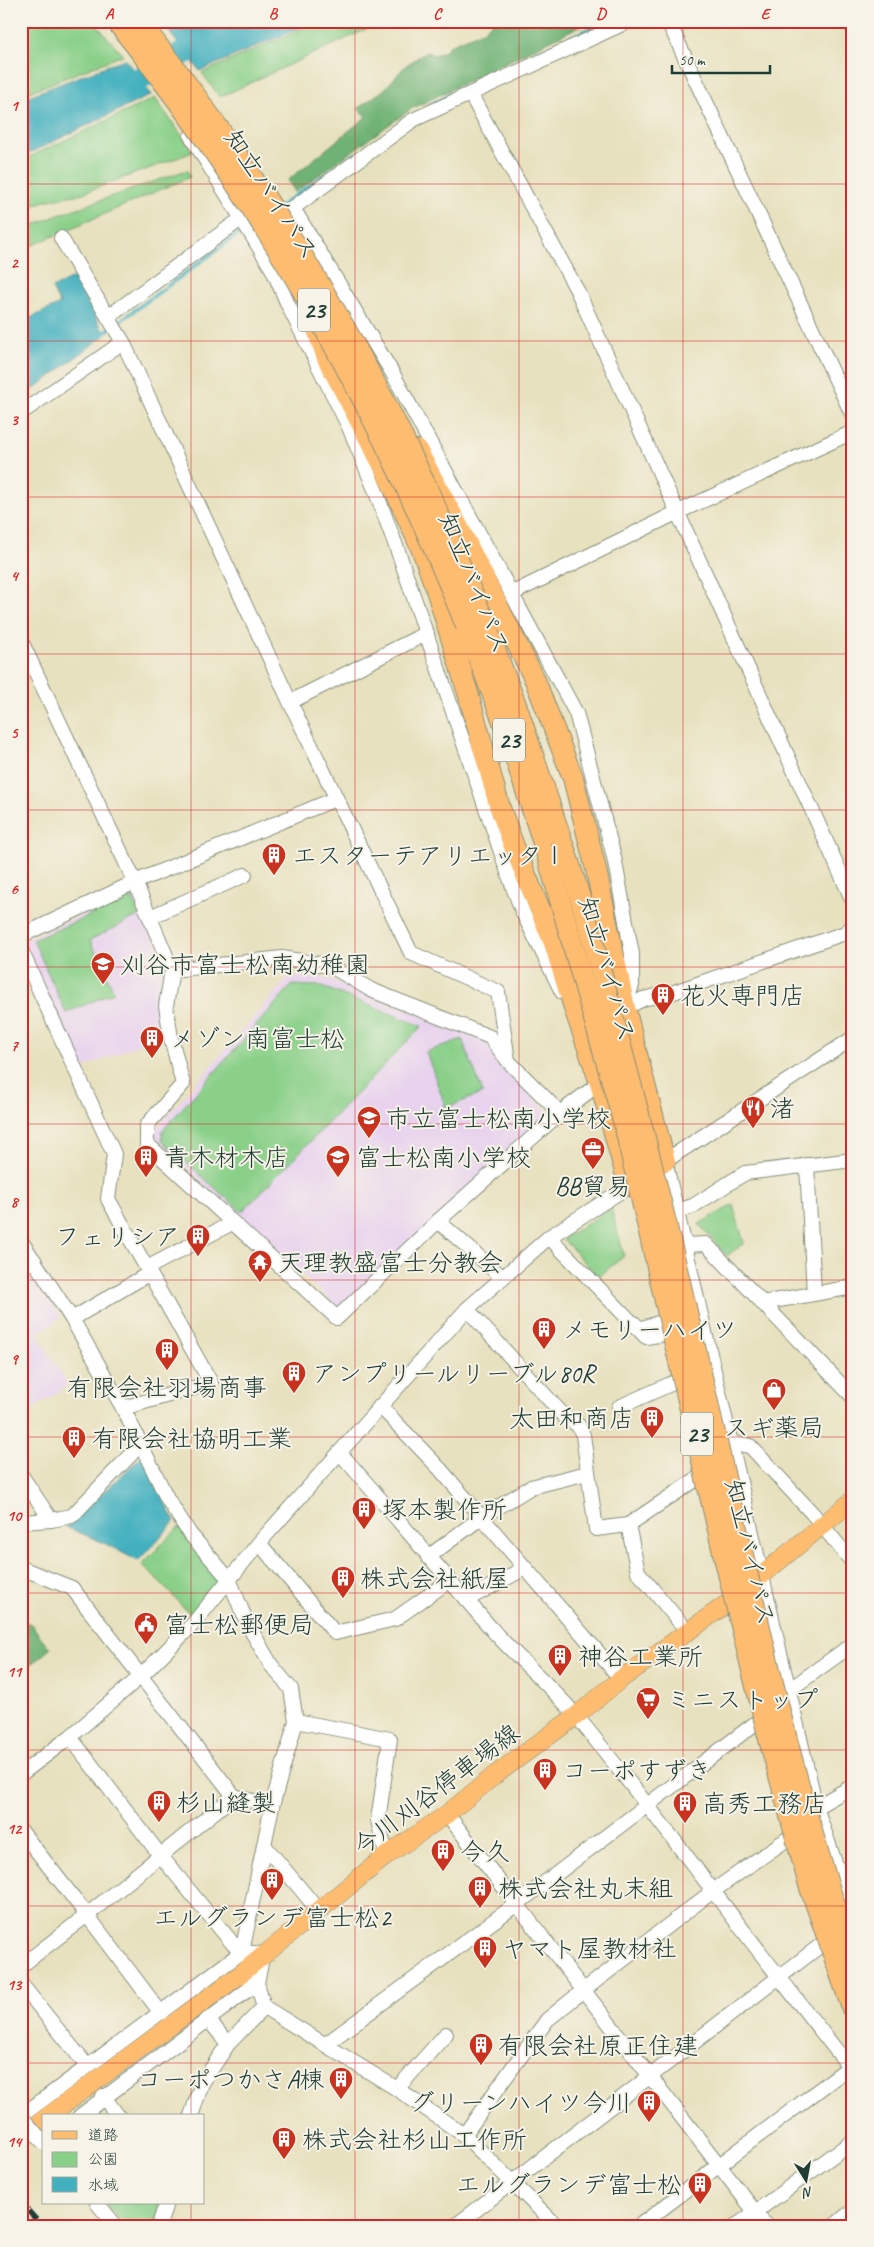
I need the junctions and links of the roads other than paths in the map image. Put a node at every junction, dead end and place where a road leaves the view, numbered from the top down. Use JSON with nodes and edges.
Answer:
{"nodes":[{"id":1,"x":116,"y":21,"type":"edge"},
{"id":2,"x":139,"y":21,"type":"edge"},
{"id":3,"x":629,"y":21,"type":"edge"},
{"id":4,"x":668,"y":21,"type":"edge"},
{"id":5,"x":126,"y":49,"type":"dead end"},
{"id":6,"x":471,"y":95,"type":"junction"},
{"id":7,"x":234,"y":224,"type":"dead end"},
{"id":8,"x":61,"y":238,"type":"dead end"},
{"id":9,"x":305,"y":294,"type":"junction"},
{"id":10,"x":108,"y":317,"type":"junction"},
{"id":11,"x":123,"y":342,"type":"junction"},
{"id":12,"x":22,"y":410,"type":"edge"},
{"id":13,"x":853,"y":416,"type":"edge"},
{"id":14,"x":853,"y":432,"type":"edge"},
{"id":15,"x":399,"y":433,"type":"junction"},
{"id":16,"x":678,"y":512,"type":"junction"},
{"id":17,"x":511,"y":594,"type":"junction"},
{"id":18,"x":475,"y":622,"type":"junction"},
{"id":19,"x":427,"y":633,"type":"junction"},
{"id":20,"x":21,"y":641,"type":"edge"},
{"id":21,"x":290,"y":702,"type":"junction"},
{"id":22,"x":335,"y":799,"type":"junction"},
{"id":23,"x":245,"y":875,"type":"dead end"},
{"id":24,"x":135,"y":882,"type":"junction"},
{"id":25,"x":853,"y":901,"type":"edge"},
{"id":26,"x":150,"y":917,"type":"junction"},
{"id":27,"x":853,"y":926,"type":"edge"},
{"id":28,"x":21,"y":936,"type":"edge"},
{"id":29,"x":21,"y":950,"type":"edge"},
{"id":30,"x":172,"y":970,"type":"junction"},
{"id":31,"x":625,"y":1008,"type":"junction"},
{"id":32,"x":575,"y":1011,"type":"junction"},
{"id":33,"x":853,"y":1038,"type":"edge"},
{"id":34,"x":508,"y":1061,"type":"junction"},
{"id":35,"x":600,"y":1083,"type":"junction"},
{"id":36,"x":560,"y":1113,"type":"junction"},
{"id":37,"x":853,"y":1160,"type":"edge"},
{"id":38,"x":665,"y":1161,"type":"junction"},
{"id":39,"x":807,"y":1165,"type":"junction"},
{"id":40,"x":628,"y":1186,"type":"junction"},
{"id":41,"x":678,"y":1211,"type":"junction"},
{"id":42,"x":438,"y":1221,"type":"junction"},
{"id":43,"x":232,"y":1222,"type":"junction"},
{"id":44,"x":21,"y":1241,"type":"edge"},
{"id":45,"x":553,"y":1241,"type":"junction"},
{"id":46,"x":685,"y":1245,"type":"junction"},
{"id":47,"x":34,"y":1260,"type":"junction"},
{"id":48,"x":21,"y":1268,"type":"edge"},
{"id":49,"x":149,"y":1270,"type":"junction"},
{"id":50,"x":502,"y":1277,"type":"junction"},
{"id":51,"x":853,"y":1287,"type":"edge"},
{"id":52,"x":814,"y":1293,"type":"junction"},
{"id":53,"x":762,"y":1303,"type":"junction"},
{"id":54,"x":467,"y":1309,"type":"junction"},
{"id":55,"x":72,"y":1319,"type":"junction"},
{"id":56,"x":663,"y":1328,"type":"junction"},
{"id":57,"x":676,"y":1382,"type":"junction"},
{"id":58,"x":853,"y":1397,"type":"edge"},
{"id":59,"x":380,"y":1406,"type":"junction"},
{"id":60,"x":619,"y":1407,"type":"dead end"},
{"id":61,"x":123,"y":1408,"type":"junction"},
{"id":62,"x":142,"y":1443,"type":"junction"},
{"id":63,"x":731,"y":1443,"type":"junction"},
{"id":64,"x":340,"y":1453,"type":"junction"},
{"id":65,"x":587,"y":1473,"type":"junction"},
{"id":66,"x":21,"y":1474,"type":"edge"},
{"id":67,"x":700,"y":1476,"type":"junction"},
{"id":68,"x":853,"y":1500,"type":"edge"},
{"id":69,"x":482,"y":1517,"type":"junction"},
{"id":70,"x":51,"y":1520,"type":"junction"},
{"id":71,"x":21,"y":1522,"type":"edge"},
{"id":72,"x":628,"y":1524,"type":"junction"},
{"id":73,"x":822,"y":1526,"type":"junction"},
{"id":74,"x":260,"y":1543,"type":"junction"},
{"id":75,"x":428,"y":1557,"type":"junction"},
{"id":76,"x":853,"y":1563,"type":"edge"},
{"id":77,"x":21,"y":1568,"type":"edge"},
{"id":78,"x":525,"y":1568,"type":"junction"},
{"id":79,"x":761,"y":1574,"type":"junction"},
{"id":80,"x":230,"y":1578,"type":"junction"},
{"id":81,"x":448,"y":1581,"type":"junction"},
{"id":82,"x":466,"y":1600,"type":"junction"},
{"id":83,"x":728,"y":1603,"type":"junction"},
{"id":84,"x":688,"y":1632,"type":"junction"},
{"id":85,"x":853,"y":1644,"type":"edge"},
{"id":86,"x":140,"y":1677,"type":"junction"},
{"id":87,"x":621,"y":1680,"type":"junction"},
{"id":88,"x":789,"y":1690,"type":"junction"},
{"id":89,"x":576,"y":1716,"type":"junction"},
{"id":90,"x":296,"y":1721,"type":"junction"},
{"id":91,"x":757,"y":1722,"type":"junction"},
{"id":92,"x":70,"y":1737,"type":"junction"},
{"id":93,"x":21,"y":1774,"type":"edge"},
{"id":94,"x":851,"y":1791,"type":"edge"},
{"id":95,"x":234,"y":1796,"type":"junction"},
{"id":96,"x":646,"y":1804,"type":"junction"},
{"id":97,"x":272,"y":1806,"type":"junction"},
{"id":98,"x":816,"y":1807,"type":"junction"},
{"id":99,"x":447,"y":1814,"type":"junction"},
{"id":100,"x":21,"y":1831,"type":"edge"},
{"id":101,"x":790,"y":1837,"type":"junction"},
{"id":102,"x":264,"y":1845,"type":"junction"},
{"id":103,"x":160,"y":1855,"type":"junction"},
{"id":104,"x":386,"y":1856,"type":"junction"},
{"id":105,"x":713,"y":1891,"type":"junction"},
{"id":106,"x":518,"y":1904,"type":"junction"},
{"id":107,"x":318,"y":1910,"type":"junction"},
{"id":108,"x":853,"y":1915,"type":"edge"},
{"id":109,"x":87,"y":1916,"type":"junction"},
{"id":110,"x":853,"y":1921,"type":"edge"},
{"id":111,"x":823,"y":1943,"type":"junction"},
{"id":112,"x":252,"y":1957,"type":"junction"},
{"id":113,"x":853,"y":1958,"type":"edge"},
{"id":114,"x":21,"y":1966,"type":"edge"},
{"id":115,"x":238,"y":1976,"type":"junction"},
{"id":116,"x":778,"y":1978,"type":"junction"},
{"id":117,"x":257,"y":1983,"type":"junction"},
{"id":118,"x":21,"y":1984,"type":"edge"},
{"id":119,"x":584,"y":1990,"type":"junction"},
{"id":120,"x":264,"y":2007,"type":"junction"},
{"id":121,"x":853,"y":2011,"type":"edge"},
{"id":122,"x":162,"y":2013,"type":"junction"},
{"id":123,"x":208,"y":2019,"type":"junction"},
{"id":124,"x":853,"y":2024,"type":"edge"},
{"id":125,"x":446,"y":2034,"type":"dead end"},
{"id":126,"x":228,"y":2044,"type":"junction"},
{"id":127,"x":326,"y":2044,"type":"junction"},
{"id":128,"x":851,"y":2065,"type":"edge"},
{"id":129,"x":87,"y":2066,"type":"junction"},
{"id":130,"x":651,"y":2076,"type":"junction"},
{"id":131,"x":397,"y":2089,"type":"junction"},
{"id":132,"x":103,"y":2096,"type":"junction"},
{"id":133,"x":51,"y":2114,"type":"edge"},
{"id":134,"x":82,"y":2114,"type":"edge"},
{"id":135,"x":116,"y":2114,"type":"edge"},
{"id":136,"x":192,"y":2114,"type":"edge"},
{"id":137,"x":21,"y":2116,"type":"edge"},
{"id":138,"x":42,"y":2120,"type":"edge"},
{"id":139,"x":464,"y":2135,"type":"junction"},
{"id":140,"x":21,"y":2136,"type":"edge"},
{"id":141,"x":42,"y":2141,"type":"edge"},
{"id":142,"x":853,"y":2141,"type":"edge"},
{"id":143,"x":720,"y":2164,"type":"junction"},
{"id":144,"x":513,"y":2181,"type":"junction"},
{"id":145,"x":97,"y":2204,"type":"edge"},
{"id":146,"x":166,"y":2204,"type":"edge"},
{"id":147,"x":853,"y":2210,"type":"edge"},
{"id":148,"x":755,"y":2211,"type":"junction"},
{"id":149,"x":116,"y":2226,"type":"edge"},
{"id":150,"x":159,"y":2226,"type":"edge"},
{"id":151,"x":455,"y":2226,"type":"edge"},
{"id":152,"x":557,"y":2226,"type":"edge"},
{"id":153,"x":639,"y":2226,"type":"edge"},
{"id":154,"x":736,"y":2226,"type":"edge"},
{"id":155,"x":766,"y":2226,"type":"edge"},
{"id":156,"x":834,"y":2226,"type":"edge"}],
"edges":[{"from":1,"to":9,"type":"highway","name":"知立バイパス","number":"23","bridge":true},
{"from":2,"to":15,"type":"highway","name":"知立バイパス","number":"23","bridge":true},
{"from":3,"to":6,"type":"street"},
{"from":4,"to":13,"type":"street"},
{"from":5,"to":19,"type":"street"},
{"from":6,"to":16,"type":"street"},
{"from":6,"to":17,"type":"street"},
{"from":7,"to":10,"type":"street"},
{"from":8,"to":10,"type":"street"},
{"from":9,"to":18,"type":"highway","name":"知立バイパス","number":"23","bridge":true},
{"from":9,"to":32,"type":"highway"},
{"from":10,"to":11,"type":"street"},
{"from":11,"to":12,"type":"street"},
{"from":11,"to":21,"type":"street"},
{"from":14,"to":16,"type":"street"},
{"from":15,"to":18,"type":"highway","name":"知立バイパス","number":"23","bridge":true},
{"from":15,"to":31,"type":"highway"},
{"from":16,"to":17,"type":"street"},
{"from":16,"to":25,"type":"street"},
{"from":17,"to":31,"type":"street"},
{"from":18,"to":113,"type":"highway","name":"知立バイパス","number":"23","bridge":true},
{"from":18,"to":121,"type":"highway","name":"知立バイパス","number":"23","bridge":true},
{"from":19,"to":21,"type":"street"},
{"from":19,"to":32,"type":"street"},
{"from":20,"to":24,"type":"street"},
{"from":21,"to":22,"type":"street"},
{"from":22,"to":24,"type":"street"},
{"from":22,"to":34,"type":"street"},
{"from":23,"to":26,"type":"street"},
{"from":24,"to":26,"type":"street"},
{"from":24,"to":28,"type":"street"},
{"from":26,"to":30,"type":"street"},
{"from":27,"to":31,"type":"street"},
{"from":29,"to":49,"type":"street"},
{"from":30,"to":34,"type":"street"},
{"from":30,"to":43,"type":"street"},
{"from":31,"to":38,"type":"highway"},
{"from":32,"to":35,"type":"highway"},
{"from":33,"to":38,"type":"street"},
{"from":34,"to":36,"type":"street"},
{"from":35,"to":36,"type":"street"},
{"from":35,"to":40,"type":"highway"},
{"from":36,"to":42,"type":"street"},
{"from":37,"to":39,"type":"street"},
{"from":38,"to":40,"type":"street"},
{"from":38,"to":41,"type":"street"},
{"from":39,"to":41,"type":"street"},
{"from":39,"to":52,"type":"street"},
{"from":40,"to":45,"type":"street"},
{"from":40,"to":56,"type":"street"},
{"from":41,"to":46,"type":"street"},
{"from":42,"to":43,"type":"street"},
{"from":42,"to":50,"type":"street"},
{"from":43,"to":49,"type":"street"},
{"from":44,"to":47,"type":"street"},
{"from":45,"to":50,"type":"street"},
{"from":45,"to":56,"type":"street"},
{"from":46,"to":53,"type":"street"},
{"from":46,"to":63,"type":"street"},
{"from":47,"to":48,"type":"street"},
{"from":47,"to":55,"type":"street"},
{"from":49,"to":55,"type":"street"},
{"from":49,"to":61,"type":"street"},
{"from":50,"to":54,"type":"street"},
{"from":51,"to":52,"type":"street"},
{"from":52,"to":53,"type":"street"},
{"from":53,"to":58,"type":"street"},
{"from":54,"to":59,"type":"street"},
{"from":54,"to":65,"type":"street"},
{"from":55,"to":61,"type":"street"},
{"from":56,"to":57,"type":"street"},
{"from":57,"to":60,"type":"street"},
{"from":57,"to":67,"type":"street"},
{"from":59,"to":64,"type":"street"},
{"from":59,"to":69,"type":"street"},
{"from":61,"to":62,"type":"street"},
{"from":62,"to":70,"type":"street"},
{"from":62,"to":80,"type":"street"},
{"from":63,"to":73,"type":"street"},
{"from":63,"to":79,"type":"street"},
{"from":64,"to":74,"type":"street"},
{"from":64,"to":75,"type":"street"},
{"from":65,"to":69,"type":"street"},
{"from":65,"to":72,"type":"street"},
{"from":66,"to":70,"type":"street"},
{"from":67,"to":72,"type":"street"},
{"from":67,"to":83,"type":"street"},
{"from":68,"to":73,"type":"main road","name":"今川刈谷停車場線"},
{"from":69,"to":75,"type":"street"},
{"from":69,"to":78,"type":"street"},
{"from":70,"to":71,"type":"street"},
{"from":72,"to":84,"type":"street"},
{"from":73,"to":76,"type":"street"},
{"from":73,"to":79,"type":"main road","name":"今川刈谷停車場線"},
{"from":74,"to":80,"type":"street"},
{"from":74,"to":81,"type":"street"},
{"from":75,"to":81,"type":"street"},
{"from":77,"to":86,"type":"street"},
{"from":78,"to":82,"type":"street"},
{"from":78,"to":87,"type":"street"},
{"from":79,"to":83,"type":"main road","name":"今川刈谷停車場線"},
{"from":79,"to":88,"type":"street"},
{"from":80,"to":86,"type":"street"},
{"from":80,"to":90,"type":"street"},
{"from":81,"to":82,"type":"street"},
{"from":82,"to":89,"type":"street"},
{"from":83,"to":84,"type":"main road","name":"今川刈谷停車場線"},
{"from":83,"to":91,"type":"street"},
{"from":84,"to":87,"type":"main road","name":"今川刈谷停車場線"},
{"from":85,"to":88,"type":"street"},
{"from":86,"to":92,"type":"street"},
{"from":86,"to":95,"type":"street"},
{"from":87,"to":89,"type":"main road","name":"今川刈谷停車場線"},
{"from":88,"to":98,"type":"street"},
{"from":89,"to":96,"type":"street"},
{"from":89,"to":99,"type":"main road","name":"今川刈谷停車場線"},
{"from":90,"to":97,"type":"street"},
{"from":90,"to":104,"type":"street"},
{"from":91,"to":96,"type":"street"},
{"from":91,"to":101,"type":"street"},
{"from":92,"to":93,"type":"street"},
{"from":92,"to":103,"type":"street"},
{"from":94,"to":98,"type":"street"},
{"from":95,"to":97,"type":"street"},
{"from":95,"to":103,"type":"street"},
{"from":96,"to":105,"type":"street"},
{"from":96,"to":106,"type":"street"},
{"from":97,"to":102,"type":"street"},
{"from":98,"to":108,"type":"street"},
{"from":99,"to":104,"type":"main road","name":"今川刈谷停車場線"},
{"from":99,"to":106,"type":"street"},
{"from":100,"to":109,"type":"street"},
{"from":101,"to":105,"type":"street"},
{"from":101,"to":111,"type":"street"},
{"from":102,"to":107,"type":"street"},
{"from":102,"to":112,"type":"street"},
{"from":103,"to":109,"type":"street"},
{"from":103,"to":112,"type":"street"},
{"from":104,"to":107,"type":"main road","name":"今川刈谷停車場線"},
{"from":105,"to":116,"type":"street"},
{"from":105,"to":119,"type":"street"},
{"from":106,"to":119,"type":"street"},
{"from":106,"to":127,"type":"street"},
{"from":107,"to":112,"type":"main road","name":"今川刈谷停車場線"},
{"from":109,"to":114,"type":"street"},
{"from":109,"to":122,"type":"street"},
{"from":110,"to":111,"type":"street"},
{"from":111,"to":116,"type":"street"},
{"from":111,"to":124,"type":"street"},
{"from":112,"to":115,"type":"main road","name":"今川刈谷停車場線"},
{"from":112,"to":117,"type":"street"},
{"from":112,"to":122,"type":"street"},
{"from":115,"to":117,"type":"street"},
{"from":115,"to":133,"type":"main road","name":"今川刈谷停車場線"},
{"from":116,"to":128,"type":"street"},
{"from":116,"to":130,"type":"street"},
{"from":117,"to":120,"type":"street"},
{"from":117,"to":123,"type":"street"},
{"from":118,"to":129,"type":"street"},
{"from":119,"to":130,"type":"street"},
{"from":119,"to":139,"type":"street"},
{"from":120,"to":126,"type":"street"},
{"from":120,"to":127,"type":"street"},
{"from":122,"to":129,"type":"street"},
{"from":123,"to":126,"type":"street"},
{"from":123,"to":132,"type":"street"},
{"from":125,"to":131,"type":"street"},
{"from":126,"to":136,"type":"street"},
{"from":127,"to":131,"type":"street"},
{"from":128,"to":143,"type":"street"},
{"from":129,"to":137,"type":"street"},
{"from":130,"to":143,"type":"street"},
{"from":130,"to":144,"type":"street"},
{"from":131,"to":139,"type":"street"},
{"from":132,"to":134,"type":"street"},
{"from":132,"to":135,"type":"street"},
{"from":137,"to":141,"type":"street","bridge":true},
{"from":138,"to":140,"type":"main road"},
{"from":139,"to":144,"type":"street"},
{"from":142,"to":148,"type":"street"},
{"from":143,"to":148,"type":"street"},
{"from":143,"to":153,"type":"street"},
{"from":144,"to":151,"type":"street"},
{"from":144,"to":152,"type":"street"},
{"from":145,"to":149,"type":"street"},
{"from":146,"to":150,"type":"street"},
{"from":147,"to":156,"type":"street"},
{"from":148,"to":154,"type":"street"},
{"from":148,"to":155,"type":"street"}]}
